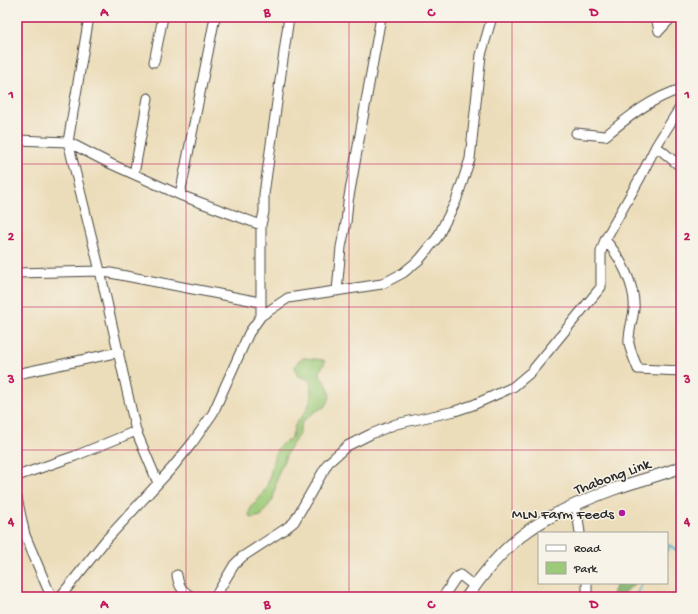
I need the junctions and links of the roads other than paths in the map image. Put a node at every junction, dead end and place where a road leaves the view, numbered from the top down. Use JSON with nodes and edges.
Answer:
{"nodes":[{"id":1,"x":89,"y":17,"type":"edge"},
{"id":2,"x":163,"y":17,"type":"edge"},
{"id":3,"x":215,"y":17,"type":"edge"},
{"id":4,"x":289,"y":17,"type":"edge"},
{"id":5,"x":381,"y":17,"type":"edge"},
{"id":6,"x":492,"y":17,"type":"edge"},
{"id":7,"x":656,"y":17,"type":"edge"},
{"id":8,"x":672,"y":17,"type":"edge"},
{"id":9,"x":154,"y":62,"type":"dead end"},
{"id":10,"x":681,"y":90,"type":"edge"},
{"id":11,"x":148,"y":98,"type":"dead end"},
{"id":12,"x":681,"y":106,"type":"edge"},
{"id":13,"x":576,"y":133,"type":"dead end"},
{"id":14,"x":17,"y":140,"type":"edge"},
{"id":15,"x":68,"y":142,"type":"junction"},
{"id":16,"x":656,"y":146,"type":"junction"},
{"id":17,"x":681,"y":167,"type":"edge"},
{"id":18,"x":134,"y":174,"type":"junction"},
{"id":19,"x":180,"y":195,"type":"junction"},
{"id":20,"x":261,"y":225,"type":"junction"},
{"id":21,"x":605,"y":240,"type":"junction"},
{"id":22,"x":100,"y":271,"type":"junction"},
{"id":23,"x":17,"y":274,"type":"edge"},
{"id":24,"x":337,"y":291,"type":"junction"},
{"id":25,"x":260,"y":302,"type":"junction"},
{"id":26,"x":261,"y":316,"type":"junction"},
{"id":27,"x":119,"y":352,"type":"junction"},
{"id":28,"x":681,"y":371,"type":"edge"},
{"id":29,"x":17,"y":374,"type":"edge"},
{"id":30,"x":136,"y":431,"type":"junction"},
{"id":31,"x":681,"y":467,"type":"edge"},
{"id":32,"x":17,"y":476,"type":"edge"},
{"id":33,"x":158,"y":483,"type":"junction"},
{"id":34,"x":17,"y":498,"type":"edge"},
{"id":35,"x":576,"y":504,"type":"junction"},
{"id":36,"x":580,"y":532,"type":"edge"},
{"id":37,"x":177,"y":575,"type":"dead end"},
{"id":38,"x":587,"y":584,"type":"edge"},
{"id":39,"x":474,"y":586,"type":"junction"},
{"id":40,"x":52,"y":597,"type":"edge"},
{"id":41,"x":60,"y":597,"type":"edge"},
{"id":42,"x":192,"y":597,"type":"edge"},
{"id":43,"x":216,"y":597,"type":"edge"},
{"id":44,"x":443,"y":597,"type":"edge"},
{"id":45,"x":467,"y":597,"type":"edge"},
{"id":46,"x":587,"y":597,"type":"edge"}],
"edges":[{"from":1,"to":15,"type":"street"},
{"from":2,"to":9,"type":"street"},
{"from":3,"to":19,"type":"street"},
{"from":4,"to":20,"type":"street"},
{"from":5,"to":24,"type":"street"},
{"from":6,"to":24,"type":"street"},
{"from":7,"to":8,"type":"street"},
{"from":10,"to":13,"type":"street"},
{"from":11,"to":18,"type":"street"},
{"from":12,"to":16,"type":"street"},
{"from":14,"to":15,"type":"street"},
{"from":15,"to":18,"type":"street"},
{"from":15,"to":22,"type":"street"},
{"from":16,"to":17,"type":"street"},
{"from":16,"to":21,"type":"street"},
{"from":18,"to":19,"type":"street"},
{"from":19,"to":20,"type":"street"},
{"from":20,"to":25,"type":"street"},
{"from":21,"to":28,"type":"street"},
{"from":21,"to":43,"type":"street"},
{"from":22,"to":23,"type":"street"},
{"from":22,"to":25,"type":"street"},
{"from":22,"to":27,"type":"street"},
{"from":24,"to":26,"type":"street"},
{"from":25,"to":26,"type":"street"},
{"from":26,"to":33,"type":"street"},
{"from":27,"to":29,"type":"street"},
{"from":27,"to":30,"type":"street"},
{"from":30,"to":32,"type":"street"},
{"from":30,"to":33,"type":"street"},
{"from":31,"to":35,"type":"main road","name":"Thabong Link"},
{"from":33,"to":41,"type":"street"},
{"from":34,"to":40,"type":"street"},
{"from":35,"to":36,"type":"street"},
{"from":35,"to":39,"type":"main road","name":"Thabong Link"},
{"from":37,"to":42,"type":"street"},
{"from":38,"to":46,"type":"street"},
{"from":39,"to":44,"type":"street"},
{"from":39,"to":45,"type":"main road","name":"Thabong Link"}]}
